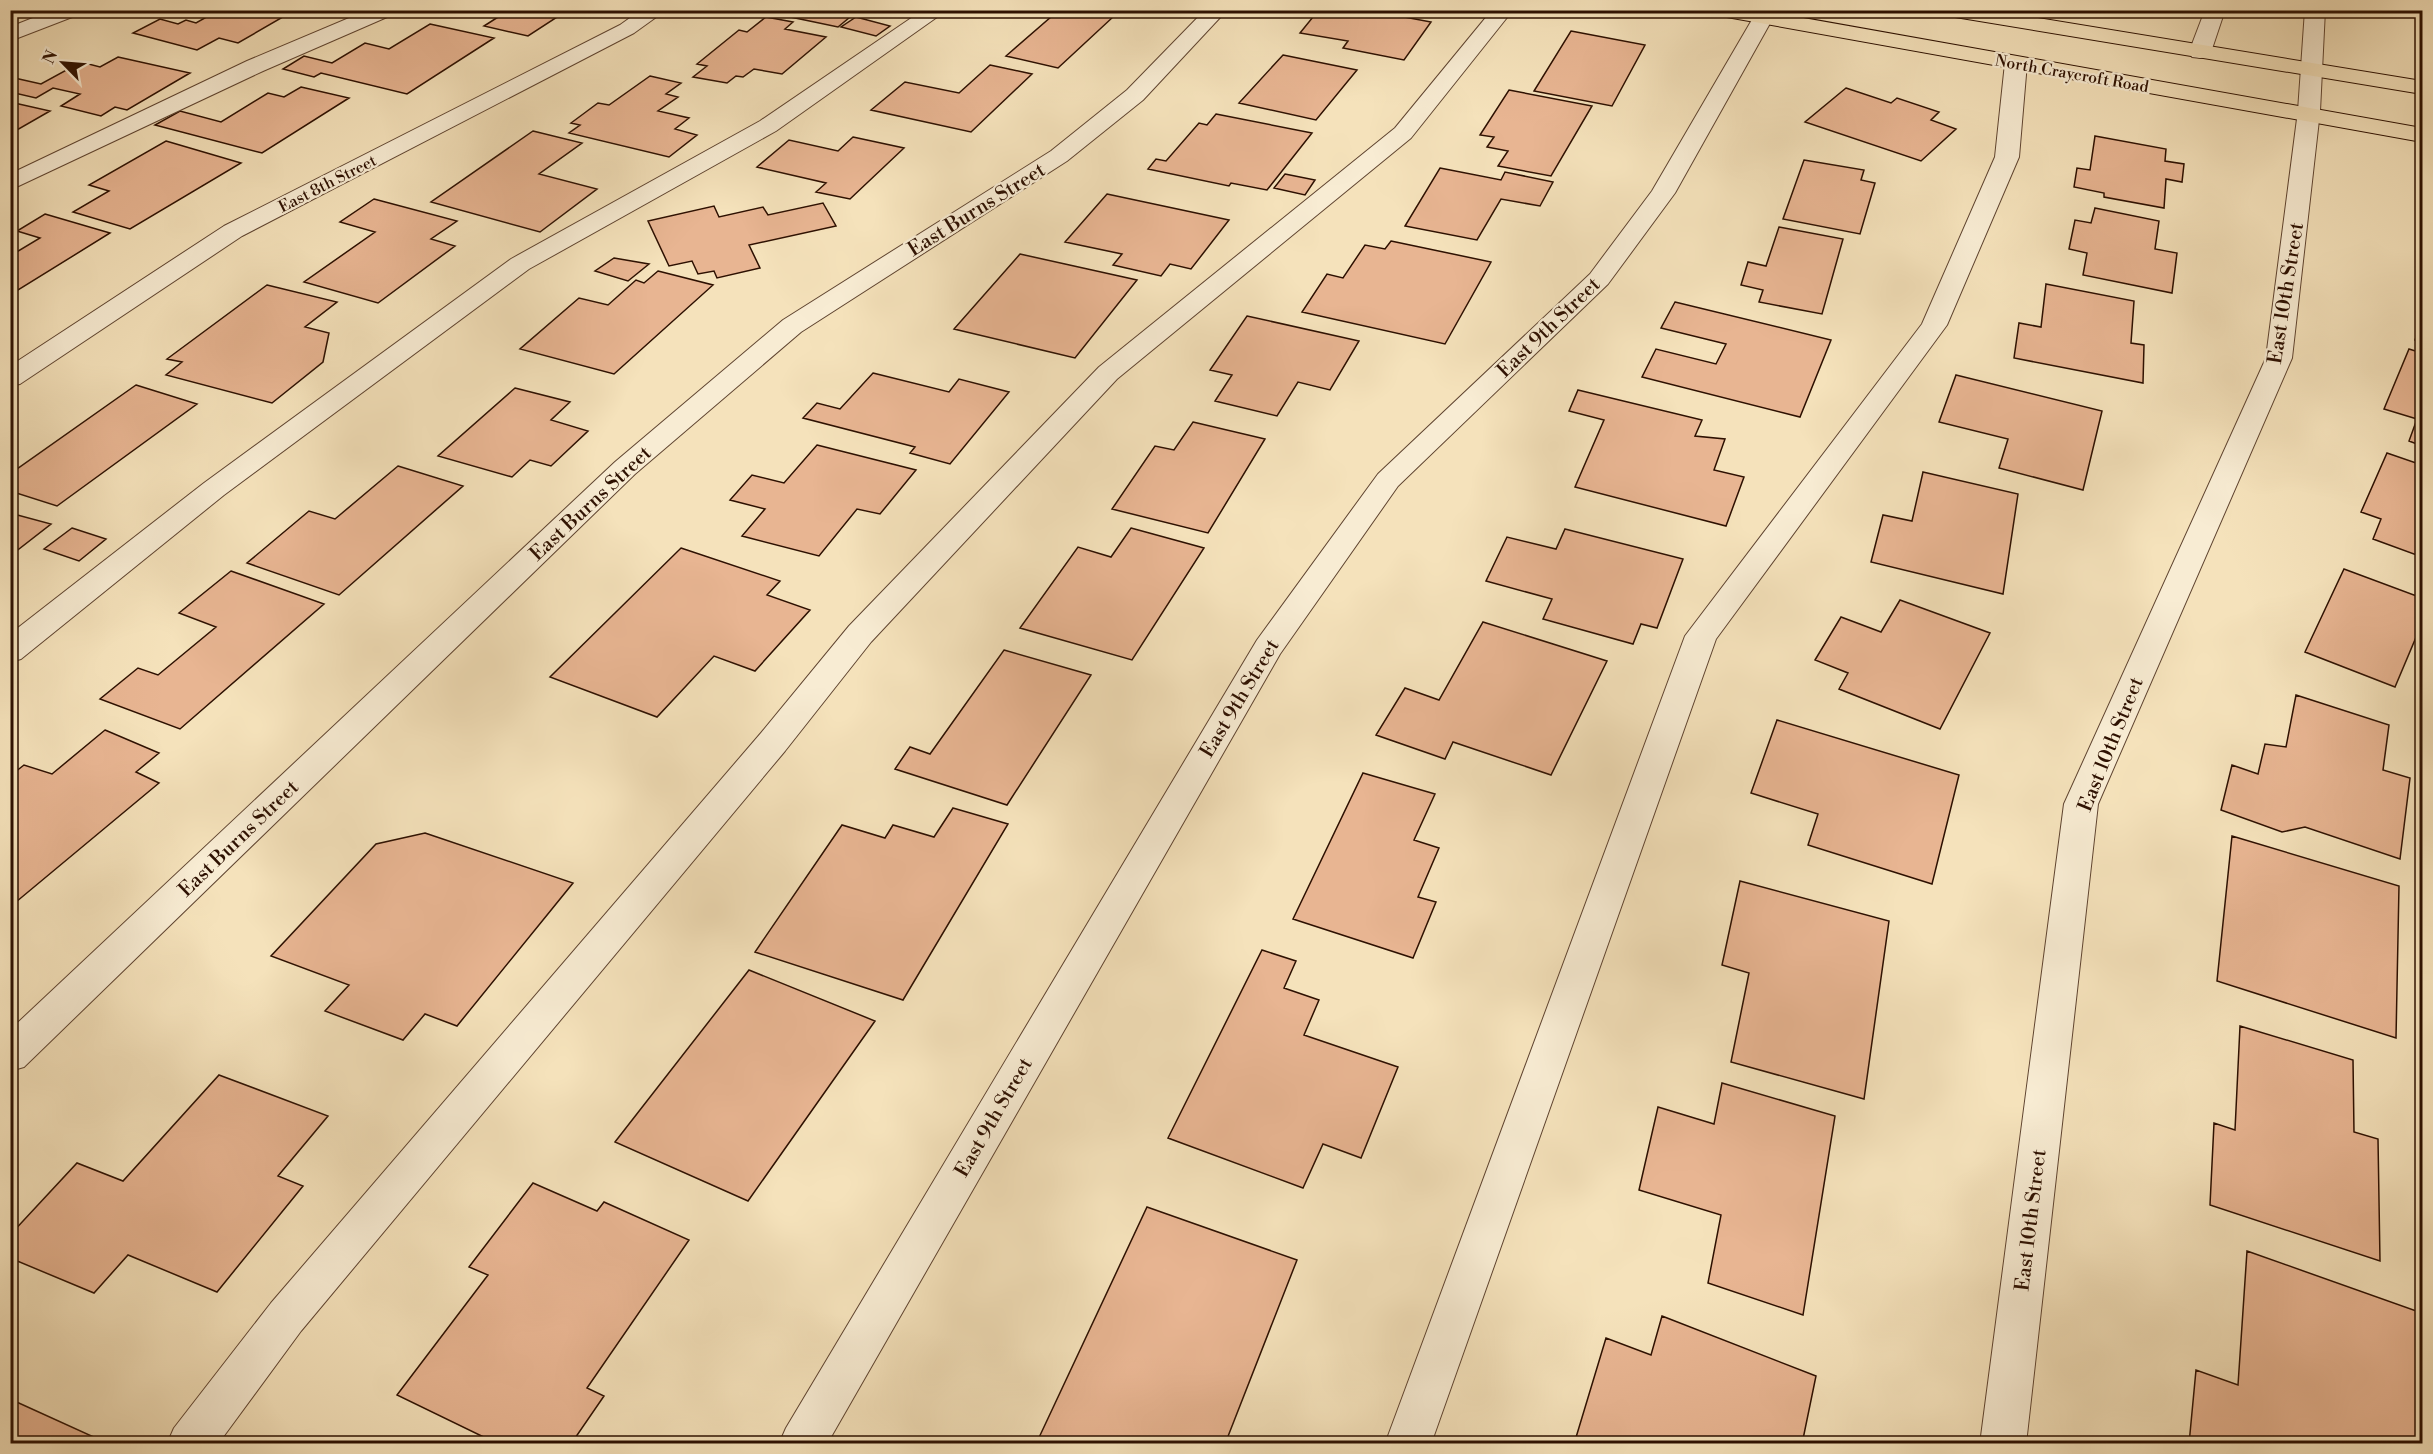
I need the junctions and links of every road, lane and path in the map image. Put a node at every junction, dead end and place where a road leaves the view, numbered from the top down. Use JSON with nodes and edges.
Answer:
{"nodes":[{"id":1,"x":74,"y":10,"type":"edge"},
{"id":2,"x":387,"y":10,"type":"edge"},
{"id":3,"x":656,"y":10,"type":"edge"},
{"id":4,"x":937,"y":10,"type":"edge"},
{"id":5,"x":1217,"y":10,"type":"edge"},
{"id":6,"x":1503,"y":10,"type":"edge"},
{"id":7,"x":1721,"y":10,"type":"edge"},
{"id":8,"x":1949,"y":10,"type":"edge"},
{"id":9,"x":2215,"y":10,"type":"edge"},
{"id":10,"x":2315,"y":10,"type":"edge"},
{"id":11,"x":1762,"y":18,"type":"junction"},
{"id":12,"x":10,"y":35,"type":"edge"},
{"id":13,"x":2200,"y":52,"type":"junction"},
{"id":14,"x":2016,"y":63,"type":"junction"},
{"id":15,"x":2311,"y":70,"type":"junction"},
{"id":16,"x":2422,"y":88,"type":"edge"},
{"id":17,"x":2309,"y":114,"type":"junction"},
{"id":18,"x":2422,"y":135,"type":"edge"},
{"id":19,"x":10,"y":183,"type":"edge"},
{"id":20,"x":10,"y":378,"type":"edge"},
{"id":21,"x":10,"y":651,"type":"edge"},
{"id":22,"x":10,"y":1055,"type":"edge"},
{"id":23,"x":190,"y":1443,"type":"edge"},
{"id":24,"x":802,"y":1443,"type":"edge"},
{"id":25,"x":1408,"y":1443,"type":"edge"},
{"id":26,"x":2003,"y":1443,"type":"edge"}],
"edges":[{"from":1,"to":12,"type":"street"},
{"from":2,"to":19,"type":"street"},
{"from":3,"to":20,"type":"street","name":"East 8th Street"},
{"from":4,"to":21,"type":"street"},
{"from":5,"to":22,"type":"street","name":"East Burns Street"},
{"from":6,"to":23,"type":"street"},
{"from":7,"to":11,"type":"main road","name":"North Craycroft Road"},
{"from":8,"to":13,"type":"main road"},
{"from":9,"to":13,"type":"street"},
{"from":10,"to":15,"type":"street","name":"East 10th Street"},
{"from":11,"to":14,"type":"main road","name":"North Craycroft Road"},
{"from":11,"to":24,"type":"street","name":"East 9th Street"},
{"from":13,"to":15,"type":"main road"},
{"from":14,"to":17,"type":"main road","name":"North Craycroft Road"},
{"from":14,"to":25,"type":"street"},
{"from":15,"to":16,"type":"main road"},
{"from":15,"to":17,"type":"street","name":"East 10th Street"},
{"from":17,"to":18,"type":"main road","name":"North Craycroft Road"},
{"from":17,"to":26,"type":"street","name":"East 10th Street"}]}
